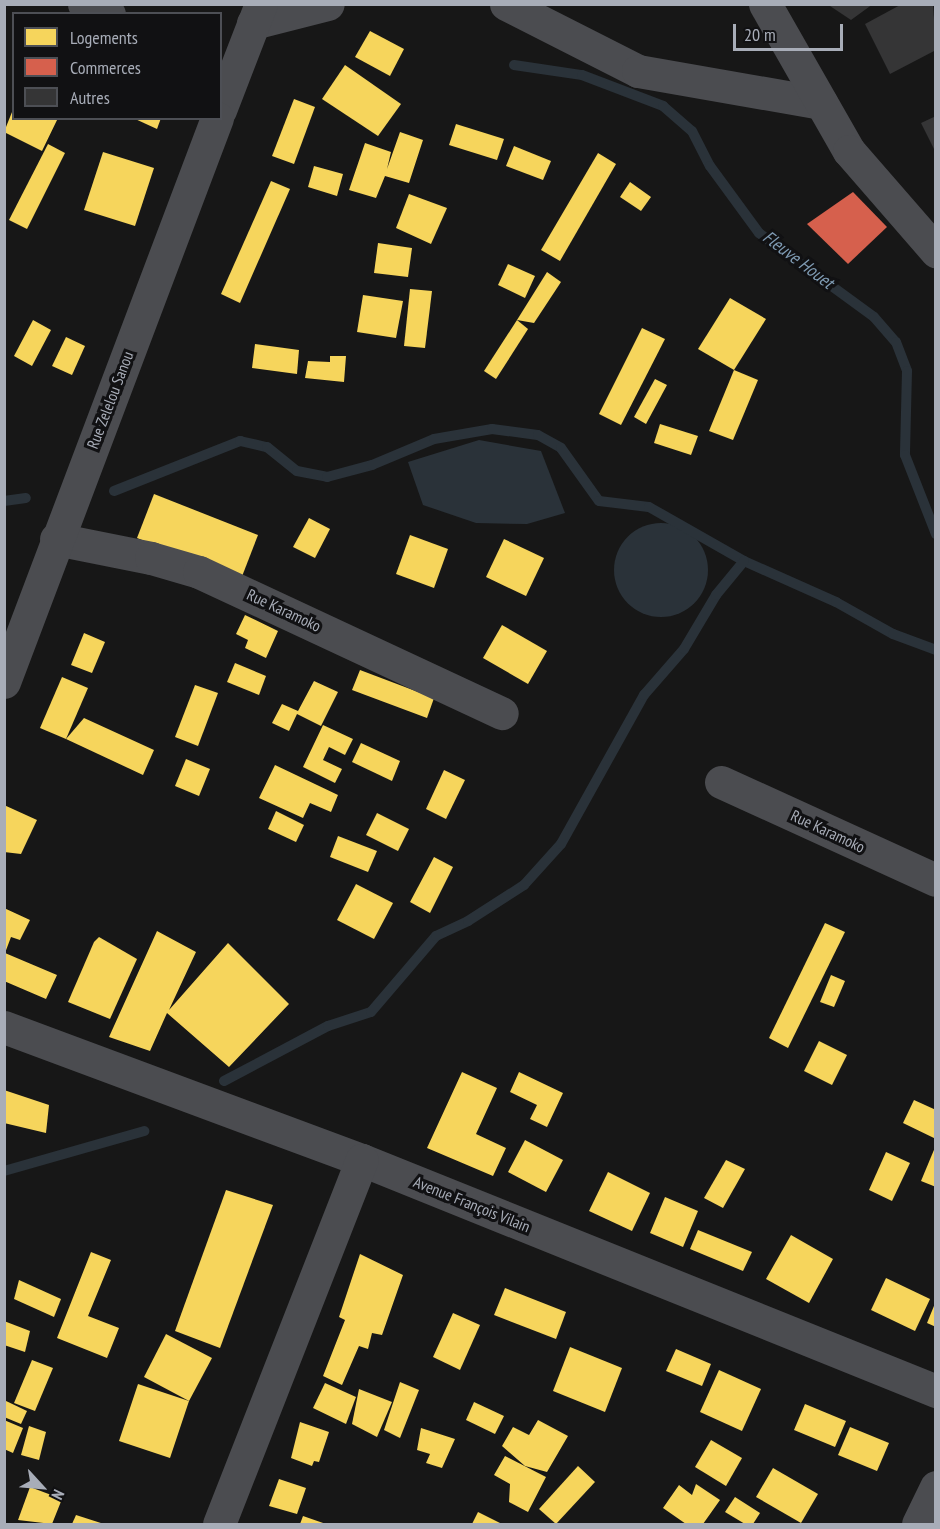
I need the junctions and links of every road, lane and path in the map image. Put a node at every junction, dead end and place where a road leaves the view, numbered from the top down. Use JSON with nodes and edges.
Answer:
{"nodes":[{"id":1,"x":84,"y":4,"type":"edge"},
{"id":2,"x":328,"y":4,"type":"edge"},
{"id":3,"x":506,"y":4,"type":"edge"},
{"id":4,"x":765,"y":4,"type":"edge"},
{"id":5,"x":104,"y":12,"type":"edge"},
{"id":6,"x":257,"y":14,"type":"edge"},
{"id":7,"x":230,"y":57,"type":"edge"},
{"id":8,"x":222,"y":99,"type":"edge"},
{"id":9,"x":821,"y":103,"type":"junction"},
{"id":10,"x":216,"y":120,"type":"edge"},
{"id":11,"x":936,"y":251,"type":"edge"},
{"id":12,"x":56,"y":539,"type":"junction"},
{"id":13,"x":4,"y":682,"type":"edge"},
{"id":14,"x":502,"y":713,"type":"dead end"},
{"id":15,"x":721,"y":782,"type":"dead end"},
{"id":16,"x":936,"y":880,"type":"edge"},
{"id":17,"x":4,"y":1027,"type":"edge"},
{"id":18,"x":362,"y":1160,"type":"junction"},
{"id":19,"x":936,"y":1391,"type":"edge"},
{"id":20,"x":936,"y":1487,"type":"edge"},
{"id":21,"x":219,"y":1524,"type":"edge"},
{"id":22,"x":918,"y":1524,"type":"edge"}],
"edges":[{"from":1,"to":5,"type":"street"},
{"from":2,"to":6,"type":"street"},
{"from":3,"to":9,"type":"street"},
{"from":4,"to":9,"type":"street"},
{"from":6,"to":7,"type":"street"},
{"from":7,"to":8,"type":"street"},
{"from":9,"to":11,"type":"street"},
{"from":10,"to":12,"type":"street","name":"Rue Zelelou Sanou"},
{"from":12,"to":13,"type":"street","name":"Rue Zelelou Sanou"},
{"from":12,"to":14,"type":"street","name":"Rue Karamoko"},
{"from":15,"to":16,"type":"street","name":"Rue Karamoko"},
{"from":17,"to":18,"type":"street","name":"Avenue François Vilain"},
{"from":18,"to":19,"type":"street","name":"Avenue François Vilain"},
{"from":18,"to":21,"type":"street"},
{"from":20,"to":22,"type":"street"}]}
